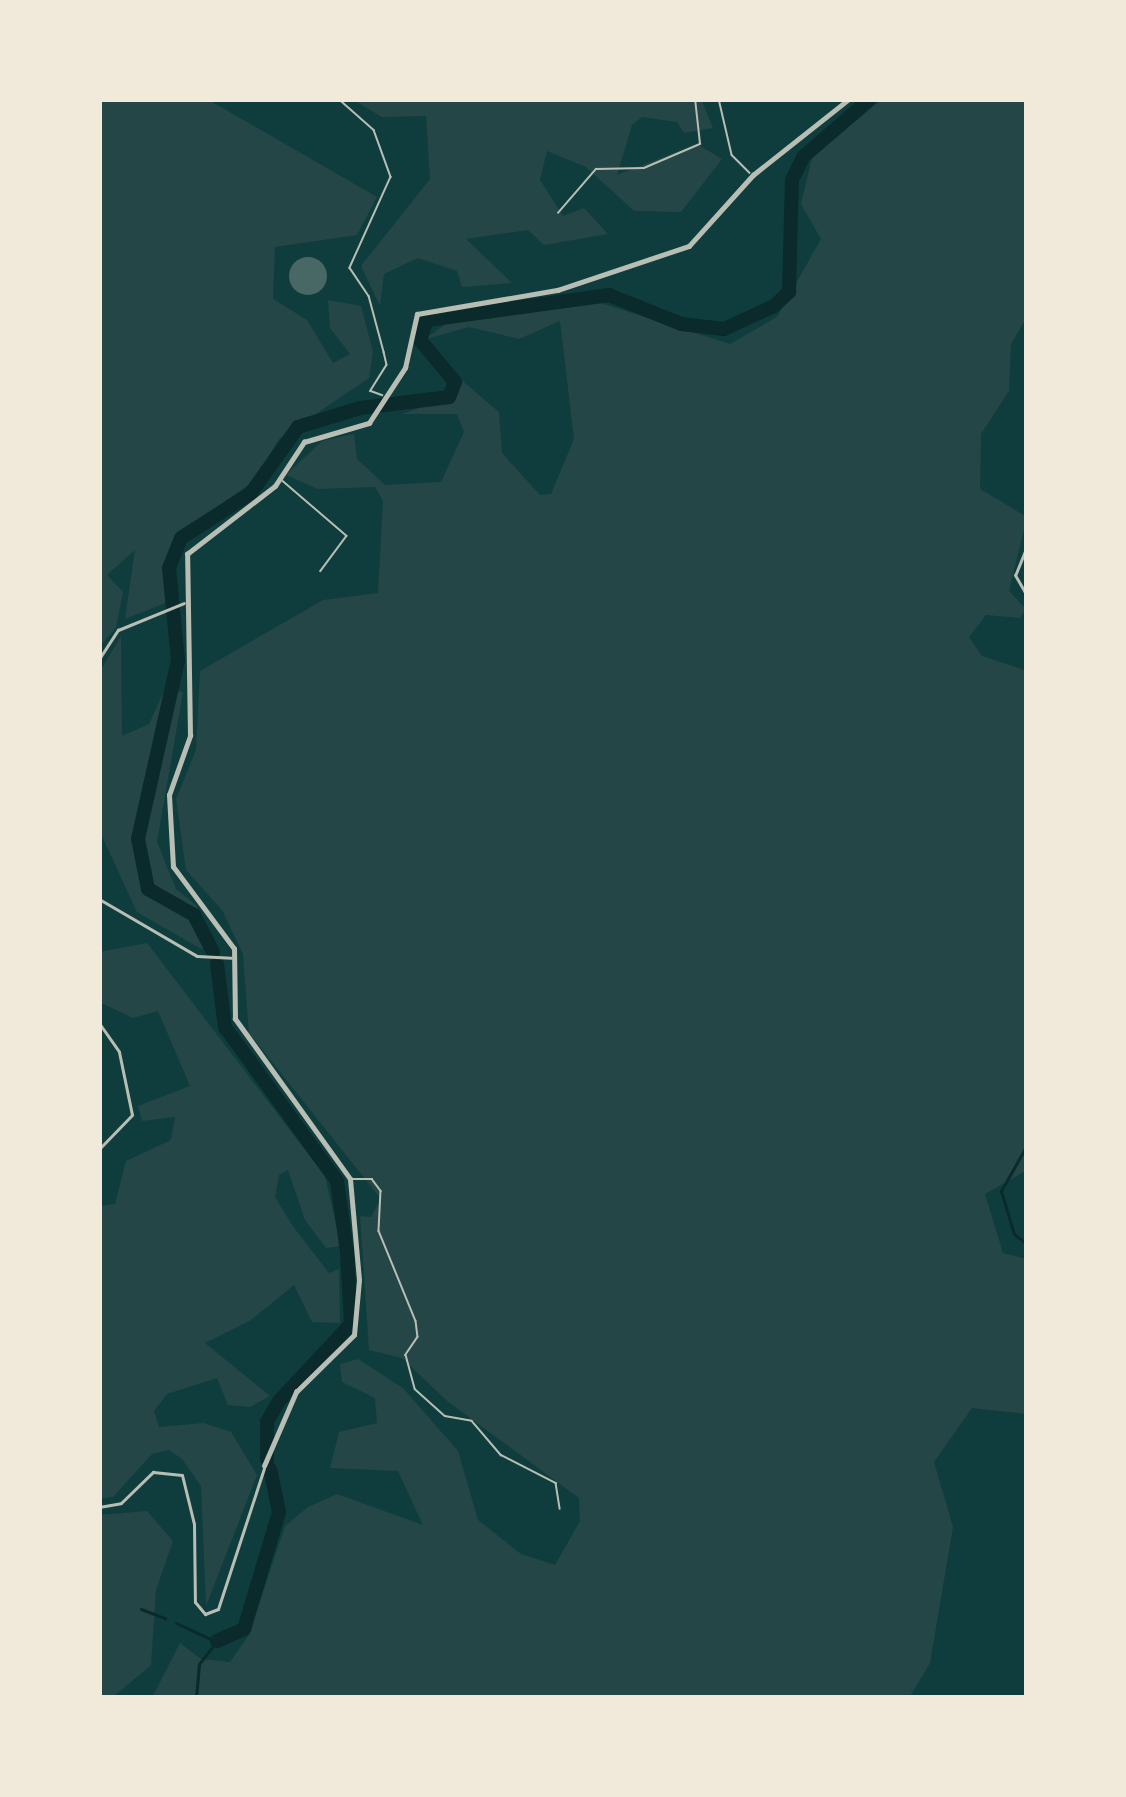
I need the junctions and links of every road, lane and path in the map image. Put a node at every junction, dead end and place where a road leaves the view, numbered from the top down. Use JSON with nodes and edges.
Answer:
{"nodes":[{"id":1,"x":339,"y":99,"type":"edge"},
{"id":2,"x":695,"y":99,"type":"edge"},
{"id":3,"x":710,"y":99,"type":"edge"},
{"id":4,"x":719,"y":99,"type":"edge"},
{"id":5,"x":849,"y":99,"type":"edge"},
{"id":6,"x":715,"y":108,"type":"junction"},
{"id":7,"x":753,"y":175,"type":"junction"},
{"id":8,"x":558,"y":213,"type":"dead end"},
{"id":9,"x":1027,"y":341,"type":"edge"},
{"id":10,"x":1027,"y":390,"type":"edge"},
{"id":11,"x":384,"y":398,"type":"junction"},
{"id":12,"x":280,"y":478,"type":"junction"},
{"id":13,"x":1027,"y":546,"type":"edge"},
{"id":14,"x":321,"y":571,"type":"dead end"},
{"id":15,"x":1027,"y":596,"type":"edge"},
{"id":16,"x":183,"y":603,"type":"junction"},
{"id":17,"x":99,"y":659,"type":"edge"},
{"id":18,"x":99,"y":899,"type":"edge"},
{"id":19,"x":234,"y":958,"type":"junction"},
{"id":20,"x":99,"y":1023,"type":"edge"},
{"id":21,"x":99,"y":1148,"type":"edge"},
{"id":22,"x":350,"y":1179,"type":"junction"},
{"id":23,"x":264,"y":1466,"type":"joint"},
{"id":24,"x":99,"y":1508,"type":"edge"},
{"id":25,"x":560,"y":1509,"type":"dead end"}],
"edges":[{"from":1,"to":11,"type":"lane"},
{"from":2,"to":8,"type":"lane"},
{"from":3,"to":6,"type":"lane"},
{"from":4,"to":6,"type":"lane"},
{"from":5,"to":7,"type":"street"},
{"from":6,"to":7,"type":"lane"},
{"from":7,"to":11,"type":"street"},
{"from":9,"to":10,"type":"street"},
{"from":11,"to":12,"type":"street"},
{"from":12,"to":14,"type":"lane"},
{"from":12,"to":16,"type":"street"},
{"from":13,"to":15,"type":"street"},
{"from":16,"to":17,"type":"street"},
{"from":16,"to":19,"type":"street"},
{"from":18,"to":19,"type":"street"},
{"from":19,"to":22,"type":"street"},
{"from":20,"to":21,"type":"street"},
{"from":22,"to":23,"type":"street"},
{"from":22,"to":25,"type":"lane"},
{"from":23,"to":24,"type":"street"}]}
